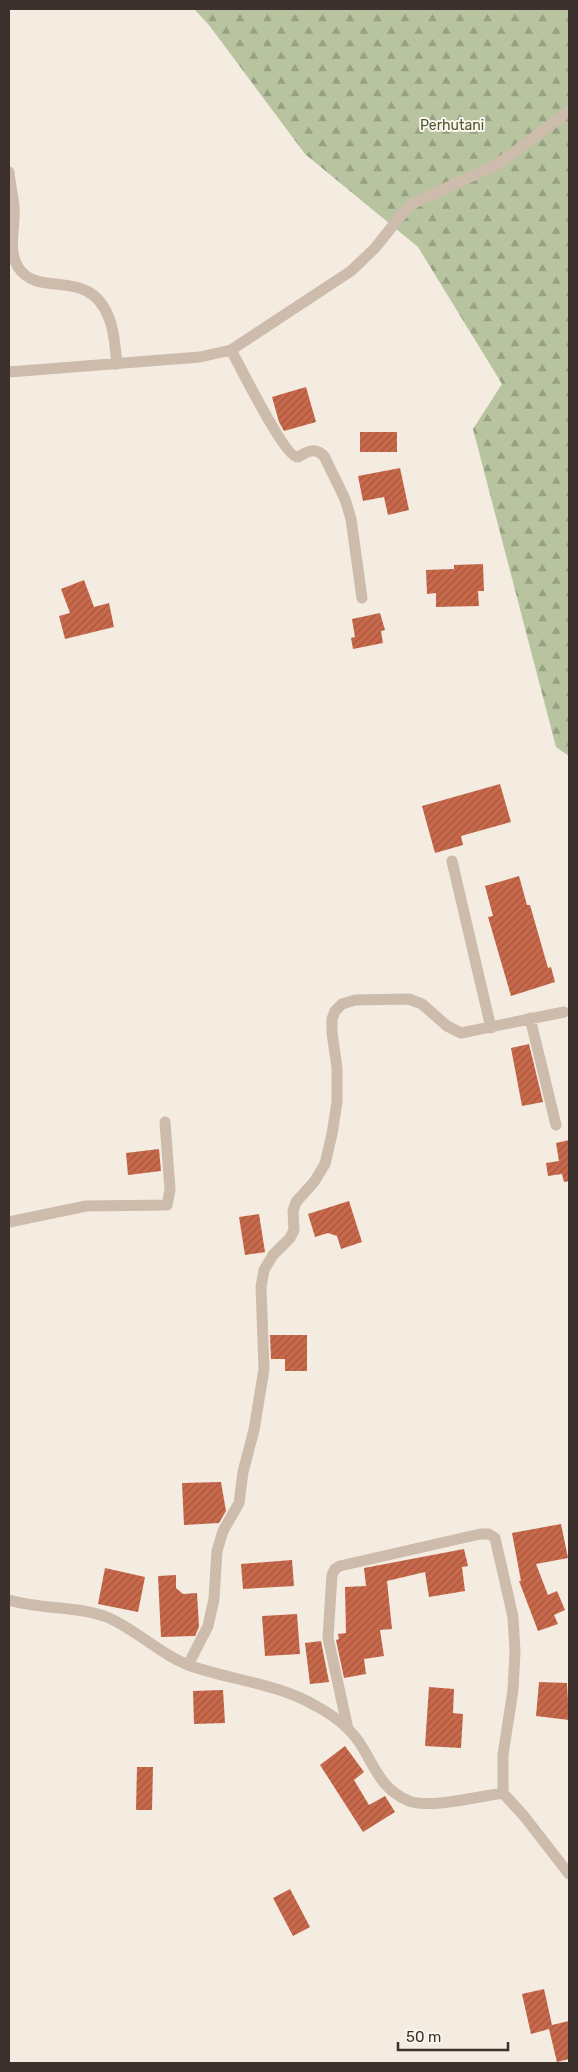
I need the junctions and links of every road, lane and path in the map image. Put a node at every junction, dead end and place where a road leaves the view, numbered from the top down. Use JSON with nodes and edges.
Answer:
{"nodes":[{"id":1,"x":569,"y":111,"type":"edge"},
{"id":2,"x":9,"y":172,"type":"edge"},
{"id":3,"x":231,"y":350,"type":"junction"},
{"id":4,"x":117,"y":364,"type":"junction"},
{"id":5,"x":9,"y":372,"type":"edge"},
{"id":6,"x":362,"y":598,"type":"dead end"},
{"id":7,"x":452,"y":862,"type":"dead end"},
{"id":8,"x":564,"y":1012,"type":"dead end"},
{"id":9,"x":530,"y":1018,"type":"junction"},
{"id":10,"x":491,"y":1028,"type":"junction"},
{"id":11,"x":165,"y":1122,"type":"dead end"},
{"id":12,"x":556,"y":1125,"type":"dead end"},
{"id":13,"x":9,"y":1222,"type":"edge"},
{"id":14,"x":9,"y":1600,"type":"edge"},
{"id":15,"x":188,"y":1665,"type":"junction"},
{"id":16,"x":348,"y":1729,"type":"junction"},
{"id":17,"x":503,"y":1793,"type":"junction"},
{"id":18,"x":569,"y":1874,"type":"edge"}],
"edges":[{"from":1,"to":3,"type":"street"},
{"from":2,"to":4,"type":"street"},
{"from":3,"to":4,"type":"street"},
{"from":3,"to":6,"type":"street"},
{"from":4,"to":5,"type":"street"},
{"from":7,"to":10,"type":"street"},
{"from":8,"to":9,"type":"street"},
{"from":9,"to":10,"type":"street"},
{"from":9,"to":12,"type":"street"},
{"from":10,"to":15,"type":"street"},
{"from":11,"to":13,"type":"street"},
{"from":14,"to":15,"type":"street"},
{"from":15,"to":16,"type":"street"},
{"from":16,"to":17,"type":"street"},
{"from":16,"to":17,"type":"street"},
{"from":17,"to":18,"type":"street"}]}
